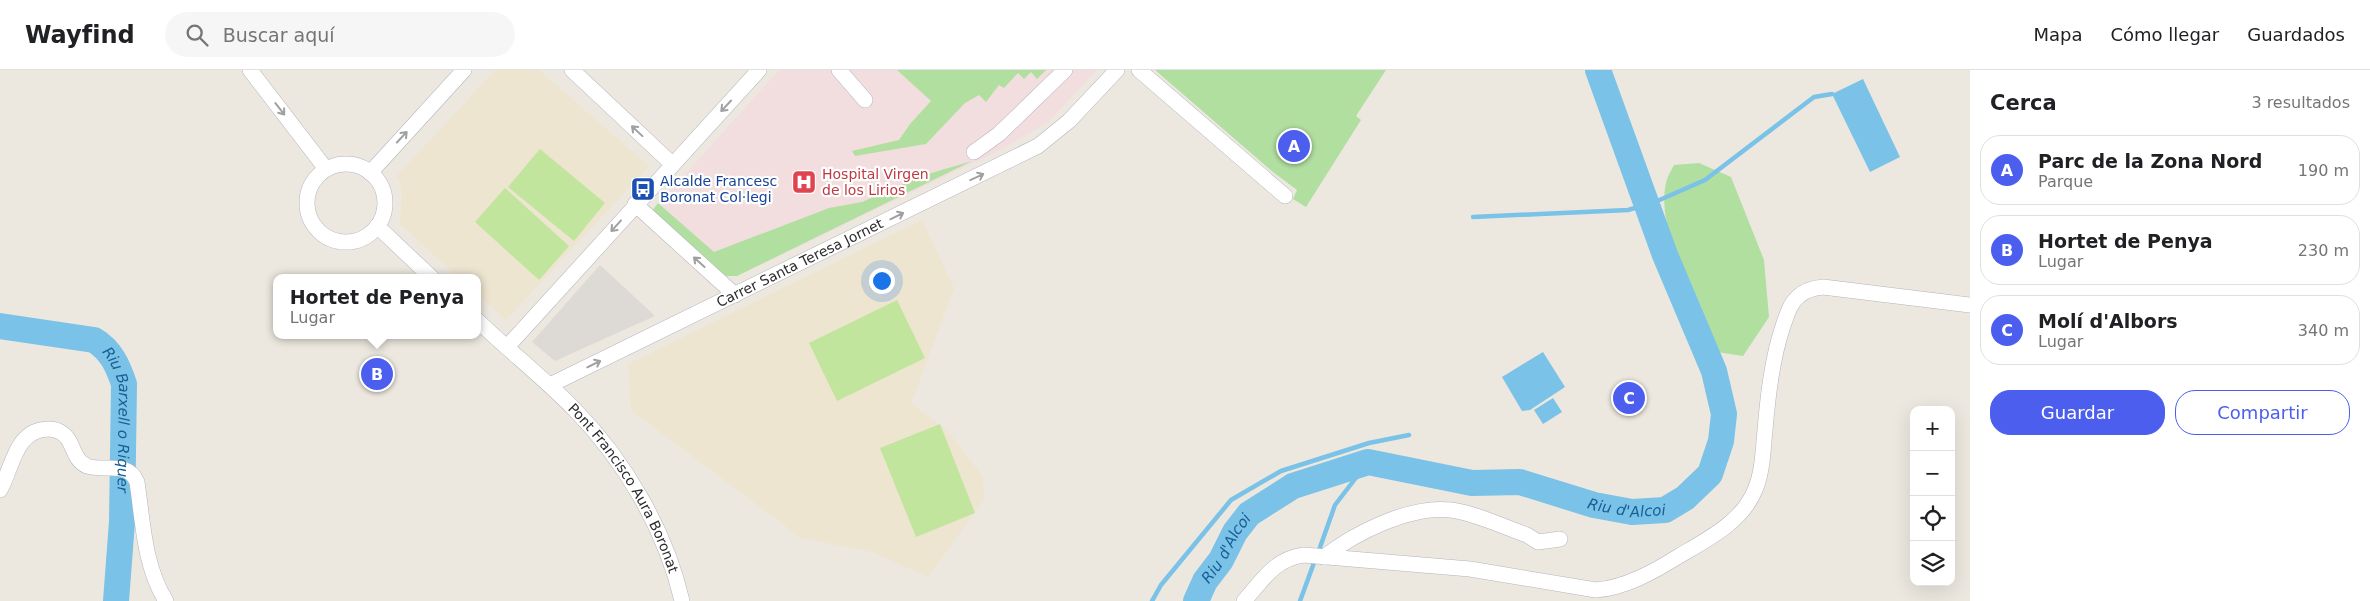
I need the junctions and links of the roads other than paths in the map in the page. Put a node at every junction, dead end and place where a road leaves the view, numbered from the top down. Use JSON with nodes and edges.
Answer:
{"nodes":[{"id":1,"x":250,"y":70,"type":"edge"},
{"id":2,"x":464,"y":70,"type":"edge"},
{"id":3,"x":572,"y":70,"type":"edge"},
{"id":4,"x":759,"y":70,"type":"edge"},
{"id":5,"x":839,"y":70,"type":"edge"},
{"id":6,"x":1065,"y":70,"type":"edge"},
{"id":7,"x":1117,"y":70,"type":"edge"},
{"id":8,"x":1139,"y":70,"type":"edge"},
{"id":9,"x":865,"y":100,"type":"dead end"},
{"id":10,"x":974,"y":152,"type":"dead end"},
{"id":11,"x":672,"y":164,"type":"junction"},
{"id":12,"x":326,"y":169,"type":"junction"},
{"id":13,"x":370,"y":173,"type":"junction"},
{"id":14,"x":1285,"y":196,"type":"dead end"},
{"id":15,"x":635,"y":204,"type":"junction"},
{"id":16,"x":377,"y":226,"type":"junction"},
{"id":17,"x":428,"y":274,"type":"edge"},
{"id":18,"x":735,"y":295,"type":"junction"},
{"id":19,"x":1970,"y":305,"type":"edge"},
{"id":20,"x":481,"y":324,"type":"edge"},
{"id":21,"x":507,"y":347,"type":"junction"},
{"id":22,"x":550,"y":386,"type":"junction"},
{"id":23,"x":0,"y":490,"type":"edge"},
{"id":24,"x":1560,"y":539,"type":"dead end"},
{"id":25,"x":1324,"y":557,"type":"junction"},
{"id":26,"x":166,"y":601,"type":"edge"},
{"id":27,"x":682,"y":601,"type":"edge"},
{"id":28,"x":1244,"y":601,"type":"edge"}],
"edges":[{"from":1,"to":12,"type":"street","one_way":true},
{"from":13,"to":2,"type":"street","one_way":true},
{"from":11,"to":3,"type":"street","one_way":true},
{"from":4,"to":11,"type":"street","one_way":true},
{"from":5,"to":9,"type":"street"},
{"from":6,"to":10,"type":"street"},
{"from":18,"to":7,"type":"street","name":"Carrer Santa Teresa Jornet","one_way":true},
{"from":8,"to":14,"type":"street"},
{"from":11,"to":15,"type":"street"},
{"from":12,"to":13,"type":"street"},
{"from":12,"to":16,"type":"street"},
{"from":13,"to":16,"type":"street"},
{"from":18,"to":15,"type":"street","one_way":true},
{"from":15,"to":21,"type":"street","one_way":true},
{"from":16,"to":17,"type":"street"},
{"from":22,"to":18,"type":"street","name":"Carrer Santa Teresa Jornet","one_way":true},
{"from":19,"to":25,"type":"street"},
{"from":20,"to":21,"type":"street"},
{"from":21,"to":22,"type":"street"},
{"from":22,"to":27,"type":"street","name":"Pont Francisco Aura Boronat"},
{"from":23,"to":26,"type":"street"},
{"from":24,"to":25,"type":"street"},
{"from":25,"to":28,"type":"street"}]}
